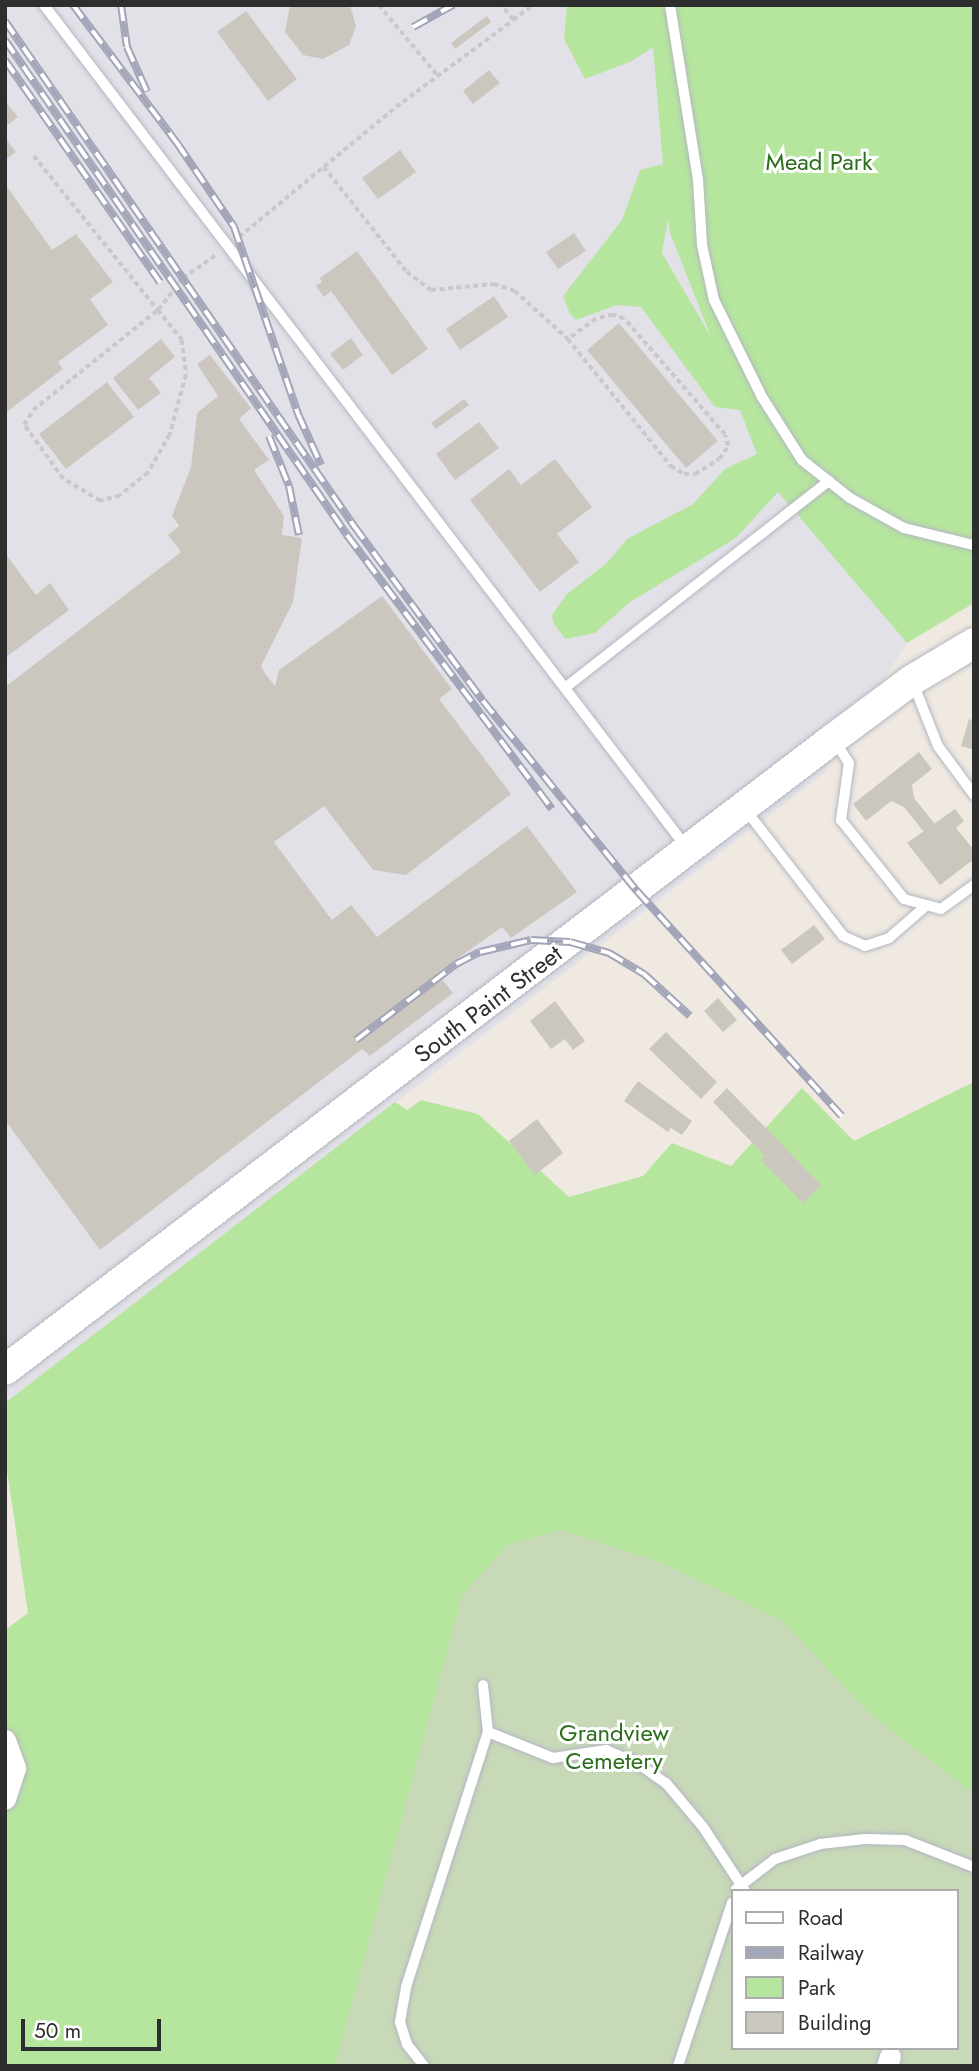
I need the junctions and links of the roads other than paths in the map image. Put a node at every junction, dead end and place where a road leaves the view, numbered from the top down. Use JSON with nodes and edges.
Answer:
{"nodes":[{"id":1,"x":44,"y":5,"type":"edge"},
{"id":2,"x":670,"y":5,"type":"edge"},
{"id":3,"x":829,"y":481,"type":"junction"},
{"id":4,"x":974,"y":545,"type":"edge"},
{"id":5,"x":974,"y":643,"type":"edge"},
{"id":6,"x":912,"y":680,"type":"junction"},
{"id":7,"x":566,"y":687,"type":"junction"},
{"id":8,"x":834,"y":738,"type":"junction"},
{"id":9,"x":974,"y":795,"type":"edge"},
{"id":10,"x":744,"y":808,"type":"junction"},
{"id":11,"x":689,"y":850,"type":"junction"},
{"id":12,"x":974,"y":886,"type":"edge"},
{"id":13,"x":927,"y":905,"type":"junction"},
{"id":14,"x":5,"y":1370,"type":"edge"},
{"id":15,"x":483,"y":1685,"type":"dead end"},
{"id":16,"x":488,"y":1732,"type":"junction"},
{"id":17,"x":5,"y":1740,"type":"edge"},
{"id":18,"x":5,"y":1798,"type":"edge"},
{"id":19,"x":974,"y":1867,"type":"edge"},
{"id":20,"x":740,"y":1889,"type":"edge"},
{"id":21,"x":730,"y":1909,"type":"edge"},
{"id":22,"x":424,"y":2066,"type":"edge"},
{"id":23,"x":678,"y":2066,"type":"edge"}],
"edges":[{"from":1,"to":7,"type":"lane"},
{"from":2,"to":3,"type":"lane"},
{"from":3,"to":4,"type":"lane"},
{"from":3,"to":7,"type":"lane"},
{"from":5,"to":6,"type":"main road","name":"South Paint Street"},
{"from":6,"to":8,"type":"main road","name":"South Paint Street"},
{"from":6,"to":9,"type":"lane"},
{"from":7,"to":11,"type":"lane"},
{"from":8,"to":10,"type":"main road","name":"South Paint Street"},
{"from":8,"to":13,"type":"lane"},
{"from":10,"to":11,"type":"main road","name":"South Paint Street"},
{"from":10,"to":13,"type":"lane"},
{"from":11,"to":14,"type":"main road","name":"South Paint Street"},
{"from":12,"to":13,"type":"lane"},
{"from":15,"to":16,"type":"lane"},
{"from":16,"to":20,"type":"lane"},
{"from":16,"to":22,"type":"lane"},
{"from":17,"to":18,"type":"street"},
{"from":19,"to":20,"type":"lane"},
{"from":21,"to":23,"type":"lane"}]}
